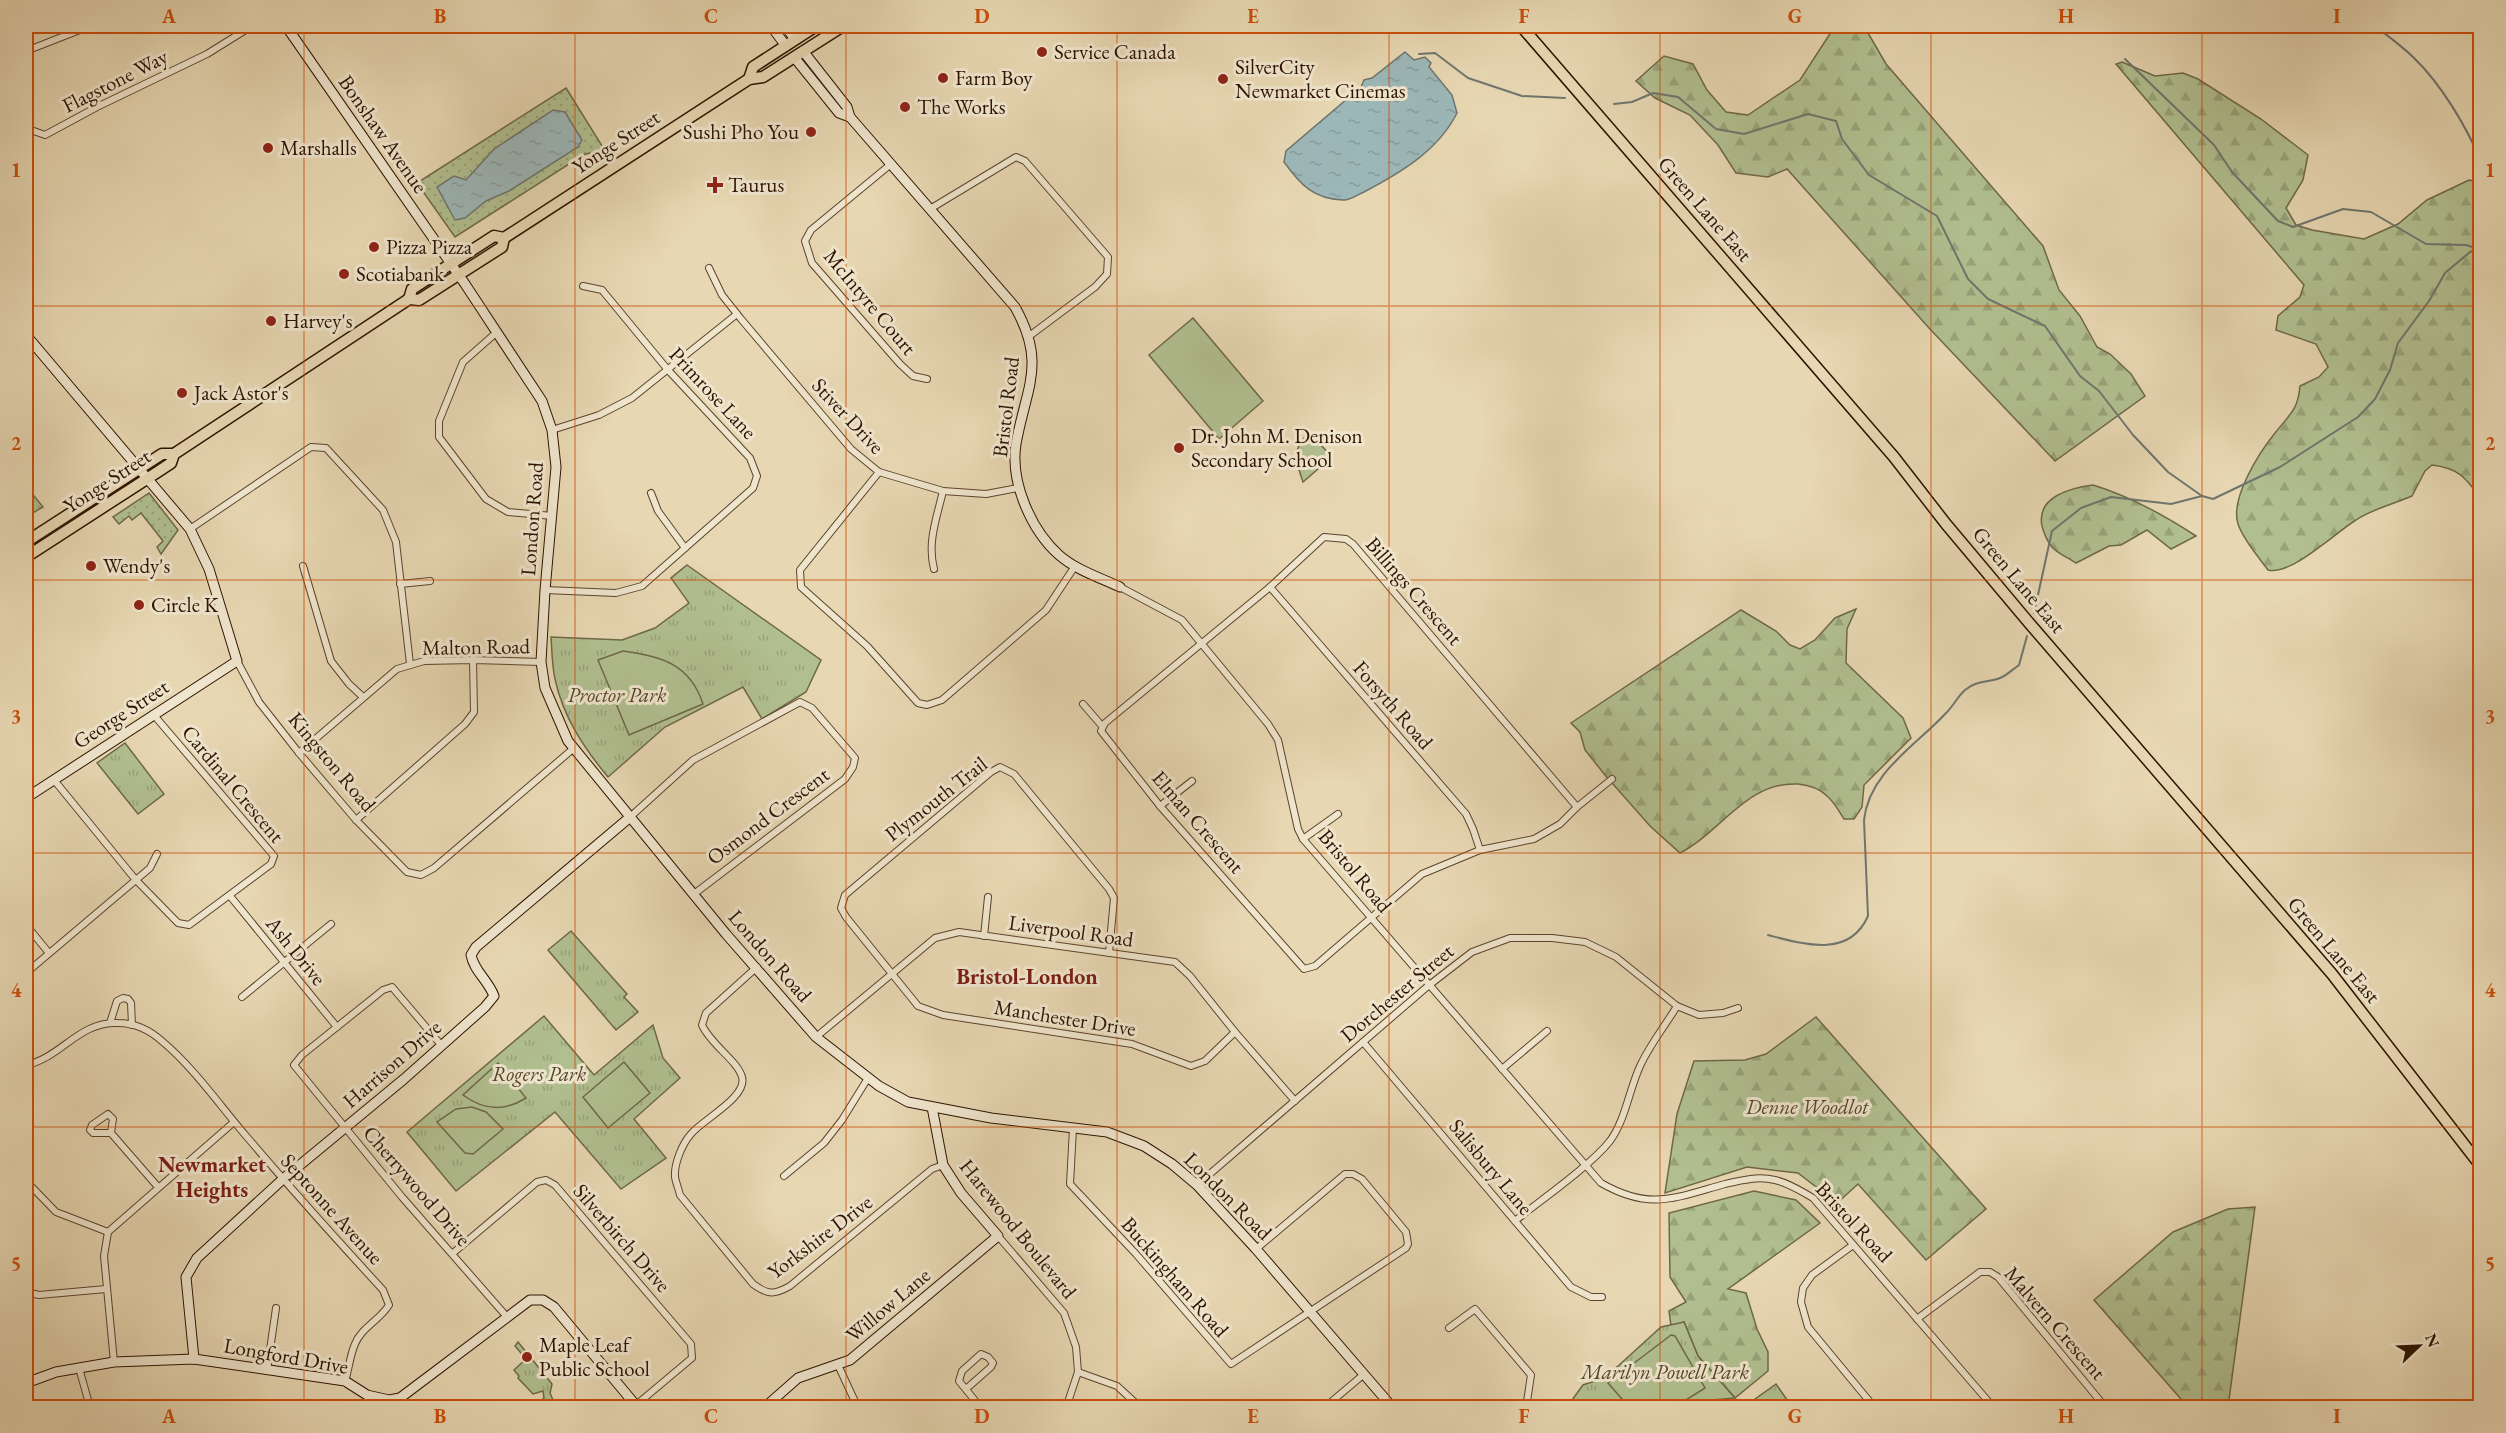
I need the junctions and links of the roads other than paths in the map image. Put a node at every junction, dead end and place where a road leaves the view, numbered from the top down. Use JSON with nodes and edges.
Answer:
{"nodes":[{"id":1,"x":90,"y":26,"type":"edge"},
{"id":2,"x":252,"y":26,"type":"edge"},
{"id":3,"x":286,"y":26,"type":"edge"},
{"id":4,"x":771,"y":26,"type":"edge"},
{"id":5,"x":785,"y":26,"type":"edge"},
{"id":6,"x":816,"y":26,"type":"edge"},
{"id":7,"x":843,"y":26,"type":"edge"},
{"id":8,"x":1521,"y":26,"type":"edge"},
{"id":9,"x":795,"y":39,"type":"junction"},
{"id":10,"x":786,"y":46,"type":"junction"},
{"id":11,"x":26,"y":51,"type":"edge"},
{"id":12,"x":798,"y":54,"type":"junction"},
{"id":13,"x":749,"y":79,"type":"junction"},
{"id":14,"x":26,"y":123,"type":"edge"},
{"id":15,"x":891,"y":164,"type":"junction"},
{"id":16,"x":930,"y":209,"type":"junction"},
{"id":17,"x":504,"y":238,"type":"junction"},
{"id":18,"x":451,"y":264,"type":"junction"},
{"id":19,"x":709,"y":268,"type":"dead end"},
{"id":20,"x":459,"y":275,"type":"junction"},
{"id":21,"x":583,"y":286,"type":"dead end"},
{"id":22,"x":409,"y":299,"type":"junction"},
{"id":23,"x":737,"y":314,"type":"junction"},
{"id":24,"x":497,"y":332,"type":"junction"},
{"id":25,"x":26,"y":335,"type":"edge"},
{"id":26,"x":1028,"y":337,"type":"junction"},
{"id":27,"x":668,"y":370,"type":"junction"},
{"id":28,"x":927,"y":379,"type":"dead end"},
{"id":29,"x":552,"y":430,"type":"junction"},
{"id":30,"x":174,"y":454,"type":"junction"},
{"id":31,"x":140,"y":468,"type":"junction"},
{"id":32,"x":879,"y":472,"type":"junction"},
{"id":33,"x":148,"y":478,"type":"junction"},
{"id":34,"x":1018,"y":488,"type":"junction"},
{"id":35,"x":943,"y":490,"type":"junction"},
{"id":36,"x":651,"y":493,"type":"dead end"},
{"id":37,"x":553,"y":516,"type":"junction"},
{"id":38,"x":190,"y":529,"type":"junction"},
{"id":39,"x":26,"y":542,"type":"edge"},
{"id":40,"x":685,"y":548,"type":"junction"},
{"id":41,"x":26,"y":557,"type":"edge"},
{"id":42,"x":303,"y":566,"type":"dead end"},
{"id":43,"x":1075,"y":566,"type":"junction"},
{"id":44,"x":934,"y":569,"type":"dead end"},
{"id":45,"x":430,"y":581,"type":"dead end"},
{"id":46,"x":400,"y":584,"type":"junction"},
{"id":47,"x":1120,"y":587,"type":"joint"},
{"id":48,"x":1270,"y":587,"type":"junction"},
{"id":49,"x":545,"y":590,"type":"junction"},
{"id":50,"x":1201,"y":645,"type":"junction"},
{"id":51,"x":473,"y":660,"type":"junction"},
{"id":52,"x":237,"y":661,"type":"junction"},
{"id":53,"x":541,"y":662,"type":"junction"},
{"id":54,"x":410,"y":664,"type":"junction"},
{"id":55,"x":363,"y":697,"type":"junction"},
{"id":56,"x":1083,"y":704,"type":"dead end"},
{"id":57,"x":153,"y":714,"type":"junction"},
{"id":58,"x":1102,"y":726,"type":"junction"},
{"id":59,"x":574,"y":748,"type":"junction"},
{"id":60,"x":299,"y":753,"type":"junction"},
{"id":61,"x":1612,"y":779,"type":"dead end"},
{"id":62,"x":54,"y":780,"type":"junction"},
{"id":63,"x":1192,"y":781,"type":"dead end"},
{"id":64,"x":26,"y":798,"type":"edge"},
{"id":65,"x":1160,"y":806,"type":"junction"},
{"id":66,"x":1577,"y":807,"type":"junction"},
{"id":67,"x":1338,"y":814,"type":"dead end"},
{"id":68,"x":629,"y":818,"type":"junction"},
{"id":69,"x":356,"y":820,"type":"junction"},
{"id":70,"x":1303,"y":839,"type":"junction"},
{"id":71,"x":1480,"y":850,"type":"junction"},
{"id":72,"x":156,"y":854,"type":"dead end"},
{"id":73,"x":135,"y":879,"type":"junction"},
{"id":74,"x":694,"y":894,"type":"junction"},
{"id":75,"x":230,"y":896,"type":"junction"},
{"id":76,"x":988,"y":897,"type":"dead end"},
{"id":77,"x":1370,"y":917,"type":"junction"},
{"id":78,"x":331,"y":924,"type":"dead end"},
{"id":79,"x":26,"y":925,"type":"edge"},
{"id":80,"x":984,"y":936,"type":"junction"},
{"id":81,"x":50,"y":953,"type":"junction"},
{"id":82,"x":1109,"y":953,"type":"junction"},
{"id":83,"x":284,"y":963,"type":"junction"},
{"id":84,"x":757,"y":968,"type":"junction"},
{"id":85,"x":26,"y":973,"type":"edge"},
{"id":86,"x":892,"y":973,"type":"junction"},
{"id":87,"x":1428,"y":986,"type":"junction"},
{"id":88,"x":242,"y":997,"type":"dead end"},
{"id":89,"x":1677,"y":1006,"type":"junction"},
{"id":90,"x":1738,"y":1008,"type":"dead end"},
{"id":91,"x":110,"y":1023,"type":"junction"},
{"id":92,"x":132,"y":1025,"type":"junction"},
{"id":93,"x":337,"y":1027,"type":"junction"},
{"id":94,"x":1547,"y":1030,"type":"dead end"},
{"id":95,"x":1235,"y":1032,"type":"junction"},
{"id":96,"x":816,"y":1036,"type":"junction"},
{"id":97,"x":1364,"y":1042,"type":"junction"},
{"id":98,"x":442,"y":1046,"type":"junction"},
{"id":99,"x":26,"y":1065,"type":"edge"},
{"id":100,"x":1502,"y":1069,"type":"junction"},
{"id":101,"x":868,"y":1078,"type":"junction"},
{"id":102,"x":1295,"y":1101,"type":"junction"},
{"id":103,"x":932,"y":1107,"type":"junction"},
{"id":104,"x":234,"y":1122,"type":"junction"},
{"id":105,"x":345,"y":1127,"type":"junction"},
{"id":106,"x":1073,"y":1128,"type":"junction"},
{"id":107,"x":111,"y":1133,"type":"junction"},
{"id":108,"x":943,"y":1165,"type":"junction"},
{"id":109,"x":1584,"y":1165,"type":"junction"},
{"id":110,"x":2481,"y":1165,"type":"edge"},
{"id":111,"x":784,"y":1176,"type":"dead end"},
{"id":112,"x":283,"y":1179,"type":"junction"},
{"id":113,"x":26,"y":1180,"type":"edge"},
{"id":114,"x":1197,"y":1185,"type":"junction"},
{"id":115,"x":158,"y":1187,"type":"junction"},
{"id":116,"x":1515,"y":1221,"type":"junction"},
{"id":117,"x":108,"y":1232,"type":"junction"},
{"id":118,"x":998,"y":1236,"type":"junction"},
{"id":119,"x":1853,"y":1245,"type":"junction"},
{"id":120,"x":1256,"y":1249,"type":"junction"},
{"id":121,"x":453,"y":1253,"type":"junction"},
{"id":122,"x":106,"y":1289,"type":"junction"},
{"id":123,"x":26,"y":1292,"type":"edge"},
{"id":124,"x":1602,"y":1297,"type":"dead end"},
{"id":125,"x":276,"y":1308,"type":"dead end"},
{"id":126,"x":1308,"y":1312,"type":"junction"},
{"id":127,"x":508,"y":1318,"type":"junction"},
{"id":128,"x":1917,"y":1319,"type":"junction"},
{"id":129,"x":1449,"y":1328,"type":"dead end"},
{"id":130,"x":194,"y":1359,"type":"junction"},
{"id":131,"x":114,"y":1362,"type":"junction"},
{"id":132,"x":838,"y":1365,"type":"junction"},
{"id":133,"x":80,"y":1368,"type":"junction"},
{"id":134,"x":267,"y":1371,"type":"junction"},
{"id":135,"x":1077,"y":1372,"type":"junction"},
{"id":136,"x":1363,"y":1375,"type":"junction"},
{"id":137,"x":345,"y":1381,"type":"junction"},
{"id":138,"x":26,"y":1383,"type":"edge"},
{"id":139,"x":966,"y":1389,"type":"junction"},
{"id":140,"x":401,"y":1403,"type":"edge"},
{"id":141,"x":637,"y":1406,"type":"edge"},
{"id":142,"x":94,"y":1407,"type":"edge"},
{"id":143,"x":764,"y":1407,"type":"edge"},
{"id":144,"x":858,"y":1407,"type":"edge"},
{"id":145,"x":981,"y":1407,"type":"edge"},
{"id":146,"x":1066,"y":1407,"type":"edge"},
{"id":147,"x":1141,"y":1407,"type":"edge"},
{"id":148,"x":1324,"y":1407,"type":"edge"},
{"id":149,"x":1393,"y":1407,"type":"edge"},
{"id":150,"x":1526,"y":1407,"type":"edge"},
{"id":151,"x":1875,"y":1407,"type":"edge"},
{"id":152,"x":1994,"y":1407,"type":"edge"},
{"id":153,"x":2106,"y":1407,"type":"edge"}],
"edges":[{"from":1,"to":11,"type":"street"},
{"from":2,"to":14,"type":"street","name":"Flagstone Way"},
{"from":3,"to":18,"type":"street","name":"Bonshaw Avenue"},
{"from":4,"to":10,"type":"street"},
{"from":5,"to":9,"type":"street"},
{"from":6,"to":9,"type":"main road","name":"Yonge Street"},
{"from":7,"to":12,"type":"main road","name":"Yonge Street"},
{"from":8,"to":110,"type":"main road","name":"Green Lane East"},
{"from":9,"to":10,"type":"main road","name":"Yonge Street"},
{"from":9,"to":12,"type":"street","name":"Bristol Road"},
{"from":10,"to":12,"type":"street","name":"Bristol Road"},
{"from":10,"to":13,"type":"main road","name":"Yonge Street"},
{"from":12,"to":13,"type":"main road","name":"Yonge Street"},
{"from":12,"to":15,"type":"street","name":"Bristol Road"},
{"from":13,"to":17,"type":"main road","name":"Yonge Street"},
{"from":15,"to":16,"type":"street","name":"Bristol Road"},
{"from":15,"to":28,"type":"street","name":"McIntyre Court"},
{"from":16,"to":26,"type":"street","name":"Bristol Road"},
{"from":16,"to":26,"type":"street"},
{"from":17,"to":18,"type":"main road","name":"Yonge Street"},
{"from":17,"to":20,"type":"main road","name":"Yonge Street"},
{"from":18,"to":20,"type":"street","name":"London Road"},
{"from":18,"to":22,"type":"main road","name":"Yonge Street"},
{"from":19,"to":23,"type":"street","name":"Stiver Drive"},
{"from":20,"to":22,"type":"main road","name":"Yonge Street"},
{"from":20,"to":24,"type":"street","name":"London Road"},
{"from":21,"to":27,"type":"street","name":"Primrose Lane"},
{"from":22,"to":30,"type":"main road","name":"Yonge Street"},
{"from":23,"to":27,"type":"street"},
{"from":23,"to":32,"type":"street","name":"Stiver Drive"},
{"from":24,"to":29,"type":"street","name":"London Road"},
{"from":24,"to":37,"type":"street"},
{"from":25,"to":31,"type":"street","name":"Kingston Road"},
{"from":26,"to":34,"type":"street","name":"Bristol Road"},
{"from":27,"to":29,"type":"street"},
{"from":27,"to":40,"type":"street","name":"Primrose Lane"},
{"from":29,"to":37,"type":"street","name":"London Road"},
{"from":30,"to":31,"type":"main road","name":"Yonge Street"},
{"from":30,"to":33,"type":"main road","name":"Yonge Street"},
{"from":31,"to":33,"type":"street","name":"Kingston Road"},
{"from":31,"to":39,"type":"main road","name":"Yonge Street"},
{"from":32,"to":35,"type":"street","name":"Stiver Drive"},
{"from":32,"to":43,"type":"street"},
{"from":33,"to":38,"type":"street","name":"Kingston Road"},
{"from":33,"to":41,"type":"main road","name":"Yonge Street"},
{"from":34,"to":35,"type":"street","name":"Stiver Drive"},
{"from":34,"to":43,"type":"street","name":"Bristol Road"},
{"from":35,"to":44,"type":"street"},
{"from":36,"to":40,"type":"street"},
{"from":37,"to":49,"type":"street","name":"London Road"},
{"from":38,"to":46,"type":"street"},
{"from":38,"to":52,"type":"street","name":"Kingston Road"},
{"from":40,"to":49,"type":"street","name":"Primrose Lane"},
{"from":42,"to":55,"type":"street"},
{"from":43,"to":47,"type":"street","name":"Bristol Road"},
{"from":45,"to":46,"type":"street"},
{"from":46,"to":54,"type":"street"},
{"from":47,"to":50,"type":"street","name":"Bristol Road"},
{"from":48,"to":50,"type":"street","name":"Billings Crescent"},
{"from":48,"to":66,"type":"street","name":"Billings Crescent"},
{"from":48,"to":71,"type":"street","name":"Forsyth Road"},
{"from":49,"to":53,"type":"street","name":"London Road"},
{"from":50,"to":58,"type":"street"},
{"from":50,"to":70,"type":"street","name":"Bristol Road"},
{"from":51,"to":53,"type":"street","name":"Malton Road"},
{"from":51,"to":54,"type":"street","name":"Malton Road"},
{"from":51,"to":69,"type":"street"},
{"from":52,"to":57,"type":"street","name":"George Street"},
{"from":52,"to":60,"type":"street","name":"Kingston Road"},
{"from":53,"to":59,"type":"street","name":"London Road"},
{"from":54,"to":55,"type":"street","name":"Malton Road"},
{"from":55,"to":60,"type":"street","name":"Malton Road"},
{"from":56,"to":58,"type":"street","name":"Elman Crescent"},
{"from":57,"to":62,"type":"street","name":"George Street"},
{"from":57,"to":75,"type":"street","name":"Cardinal Crescent"},
{"from":58,"to":65,"type":"street","name":"Elman Crescent"},
{"from":59,"to":68,"type":"street","name":"London Road"},
{"from":59,"to":69,"type":"street","name":"Kingston Road"},
{"from":60,"to":69,"type":"street","name":"Kingston Road"},
{"from":61,"to":66,"type":"street"},
{"from":62,"to":64,"type":"street","name":"George Street"},
{"from":62,"to":73,"type":"street","name":"Cardinal Crescent"},
{"from":63,"to":65,"type":"street"},
{"from":65,"to":77,"type":"street","name":"Elman Crescent"},
{"from":66,"to":71,"type":"street"},
{"from":67,"to":70,"type":"street"},
{"from":68,"to":74,"type":"street","name":"London Road"},
{"from":68,"to":74,"type":"street","name":"Osmond Crescent"},
{"from":68,"to":98,"type":"street","name":"Harrison Drive"},
{"from":70,"to":77,"type":"street","name":"Bristol Road"},
{"from":71,"to":77,"type":"street"},
{"from":72,"to":73,"type":"street"},
{"from":73,"to":75,"type":"street","name":"Cardinal Crescent"},
{"from":73,"to":81,"type":"street"},
{"from":74,"to":84,"type":"street","name":"London Road"},
{"from":75,"to":83,"type":"street","name":"Ash Drive"},
{"from":76,"to":80,"type":"street"},
{"from":77,"to":87,"type":"street","name":"Bristol Road"},
{"from":78,"to":83,"type":"street"},
{"from":79,"to":81,"type":"street"},
{"from":80,"to":82,"type":"street","name":"Liverpool Road"},
{"from":80,"to":86,"type":"street","name":"Liverpool Road"},
{"from":81,"to":85,"type":"street"},
{"from":82,"to":86,"type":"street","name":"Plymouth Trail"},
{"from":82,"to":95,"type":"street","name":"Liverpool Road"},
{"from":83,"to":88,"type":"street"},
{"from":83,"to":93,"type":"street","name":"Ash Drive"},
{"from":84,"to":96,"type":"street","name":"London Road"},
{"from":84,"to":108,"type":"street","name":"Yorkshire Drive"},
{"from":86,"to":95,"type":"street","name":"Manchester Drive"},
{"from":86,"to":96,"type":"street","name":"Liverpool Road"},
{"from":87,"to":89,"type":"street","name":"Dorchester Street"},
{"from":87,"to":97,"type":"street","name":"Dorchester Street"},
{"from":87,"to":100,"type":"street","name":"Bristol Road"},
{"from":89,"to":90,"type":"street"},
{"from":89,"to":109,"type":"street"},
{"from":91,"to":92,"type":"street","name":"Septonne Avenue"},
{"from":91,"to":92,"type":"street"},
{"from":91,"to":99,"type":"street","name":"Septonne Avenue"},
{"from":92,"to":104,"type":"street","name":"Septonne Avenue"},
{"from":93,"to":98,"type":"street","name":"Cherrywood Drive"},
{"from":93,"to":105,"type":"street","name":"Cherrywood Drive"},
{"from":94,"to":100,"type":"street"},
{"from":95,"to":102,"type":"street","name":"Liverpool Road"},
{"from":96,"to":101,"type":"street","name":"London Road"},
{"from":97,"to":102,"type":"street","name":"Dorchester Street"},
{"from":97,"to":116,"type":"street","name":"Salisbury Lane"},
{"from":98,"to":105,"type":"street","name":"Harrison Drive"},
{"from":100,"to":109,"type":"street","name":"Bristol Road"},
{"from":101,"to":103,"type":"street","name":"London Road"},
{"from":101,"to":111,"type":"street"},
{"from":102,"to":114,"type":"street","name":"Dorchester Street"},
{"from":103,"to":106,"type":"street","name":"London Road"},
{"from":103,"to":108,"type":"street","name":"Harewood Boulevard"},
{"from":104,"to":112,"type":"street","name":"Septonne Avenue"},
{"from":104,"to":115,"type":"street"},
{"from":105,"to":112,"type":"street","name":"Harrison Drive"},
{"from":105,"to":121,"type":"street","name":"Cherrywood Drive"},
{"from":106,"to":114,"type":"street","name":"London Road"},
{"from":106,"to":126,"type":"street","name":"Buckingham Road"},
{"from":107,"to":107,"type":"street"},
{"from":107,"to":115,"type":"street"},
{"from":108,"to":118,"type":"street","name":"Harewood Boulevard"},
{"from":109,"to":116,"type":"street"},
{"from":109,"to":119,"type":"street","name":"Bristol Road"},
{"from":112,"to":130,"type":"street","name":"Harrison Drive"},
{"from":112,"to":137,"type":"street","name":"Septonne Avenue"},
{"from":113,"to":117,"type":"street"},
{"from":114,"to":120,"type":"street","name":"London Road"},
{"from":115,"to":117,"type":"street"},
{"from":116,"to":124,"type":"street","name":"Salisbury Lane"},
{"from":117,"to":122,"type":"street"},
{"from":118,"to":132,"type":"street","name":"Willow Lane"},
{"from":118,"to":135,"type":"street","name":"Harewood Boulevard"},
{"from":119,"to":128,"type":"street","name":"Bristol Road"},
{"from":119,"to":151,"type":"street"},
{"from":120,"to":126,"type":"street","name":"London Road"},
{"from":120,"to":126,"type":"street"},
{"from":121,"to":127,"type":"street","name":"Cherrywood Drive"},
{"from":121,"to":141,"type":"street","name":"Silverbirch Drive"},
{"from":122,"to":123,"type":"street"},
{"from":122,"to":131,"type":"street"},
{"from":125,"to":134,"type":"street"},
{"from":126,"to":136,"type":"street","name":"London Road"},
{"from":127,"to":140,"type":"street","name":"Longford Drive"},
{"from":127,"to":141,"type":"street","name":"Longford Drive"},
{"from":128,"to":152,"type":"street","name":"Bristol Road"},
{"from":128,"to":153,"type":"street","name":"Malvern Crescent"},
{"from":129,"to":150,"type":"street"},
{"from":130,"to":131,"type":"street","name":"Longford Drive"},
{"from":130,"to":134,"type":"street","name":"Longford Drive"},
{"from":131,"to":133,"type":"street","name":"Longford Drive"},
{"from":132,"to":143,"type":"street","name":"Willow Lane"},
{"from":132,"to":144,"type":"street"},
{"from":133,"to":138,"type":"street","name":"Longford Drive"},
{"from":133,"to":142,"type":"street"},
{"from":134,"to":137,"type":"street","name":"Longford Drive"},
{"from":135,"to":146,"type":"street","name":"Harewood Boulevard"},
{"from":135,"to":147,"type":"street"},
{"from":136,"to":148,"type":"street"},
{"from":136,"to":149,"type":"street","name":"London Road"},
{"from":137,"to":140,"type":"street","name":"Longford Drive"},
{"from":139,"to":139,"type":"street"},
{"from":139,"to":145,"type":"street"}]}
